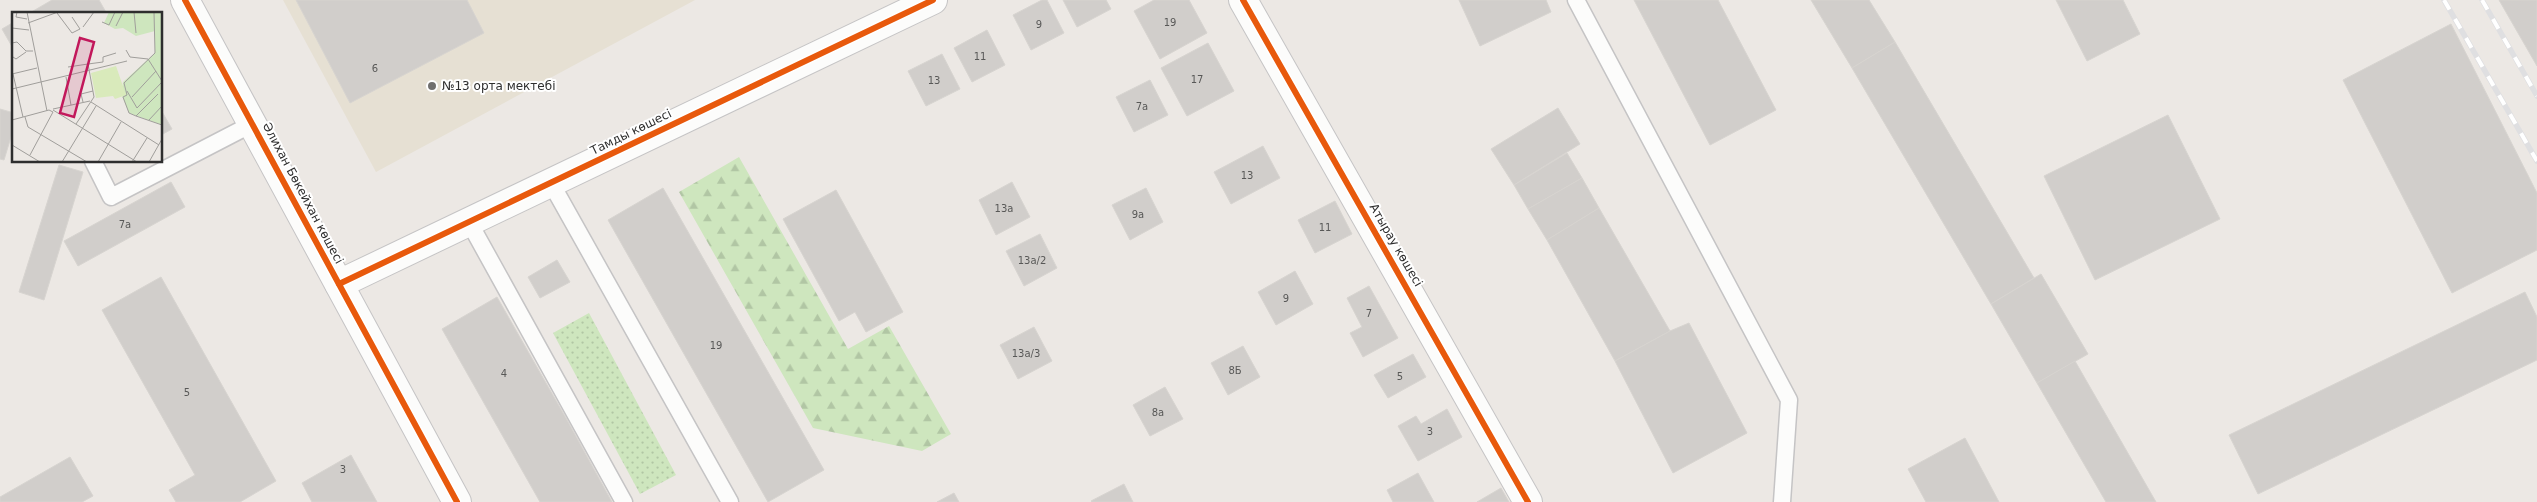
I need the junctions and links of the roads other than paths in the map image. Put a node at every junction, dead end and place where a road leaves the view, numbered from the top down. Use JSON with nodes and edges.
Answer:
{"nodes":[{"id":1,"x":185,"y":0,"type":"edge"},
{"id":2,"x":933,"y":0,"type":"edge"},
{"id":3,"x":1244,"y":0,"type":"edge"},
{"id":4,"x":1576,"y":0,"type":"edge"},
{"id":5,"x":252,"y":124,"type":"junction"},
{"id":6,"x":94,"y":162,"type":"edge"},
{"id":7,"x":551,"y":183,"type":"junction"},
{"id":8,"x":469,"y":222,"type":"junction"},
{"id":9,"x":339,"y":284,"type":"junction"},
{"id":10,"x":457,"y":502,"type":"edge"},
{"id":11,"x":624,"y":502,"type":"edge"},
{"id":12,"x":730,"y":502,"type":"edge"},
{"id":13,"x":1528,"y":502,"type":"edge"},
{"id":14,"x":1782,"y":502,"type":"edge"}],
"edges":[{"from":1,"to":5,"type":"street","name":"Әлихан Бөкейхан көшесі"},
{"from":2,"to":7,"type":"street","name":"Тамды көшесі"},
{"from":3,"to":13,"type":"street","name":"Атырау көшесі"},
{"from":4,"to":14,"type":"lane"},
{"from":5,"to":6,"type":"lane"},
{"from":5,"to":9,"type":"street","name":"Әлихан Бөкейхан көшесі"},
{"from":7,"to":8,"type":"street","name":"Тамды көшесі"},
{"from":7,"to":12,"type":"lane"},
{"from":8,"to":9,"type":"street","name":"Тамды көшесі"},
{"from":8,"to":11,"type":"lane"},
{"from":9,"to":10,"type":"street","name":"Әлихан Бөкейхан көшесі"}]}
